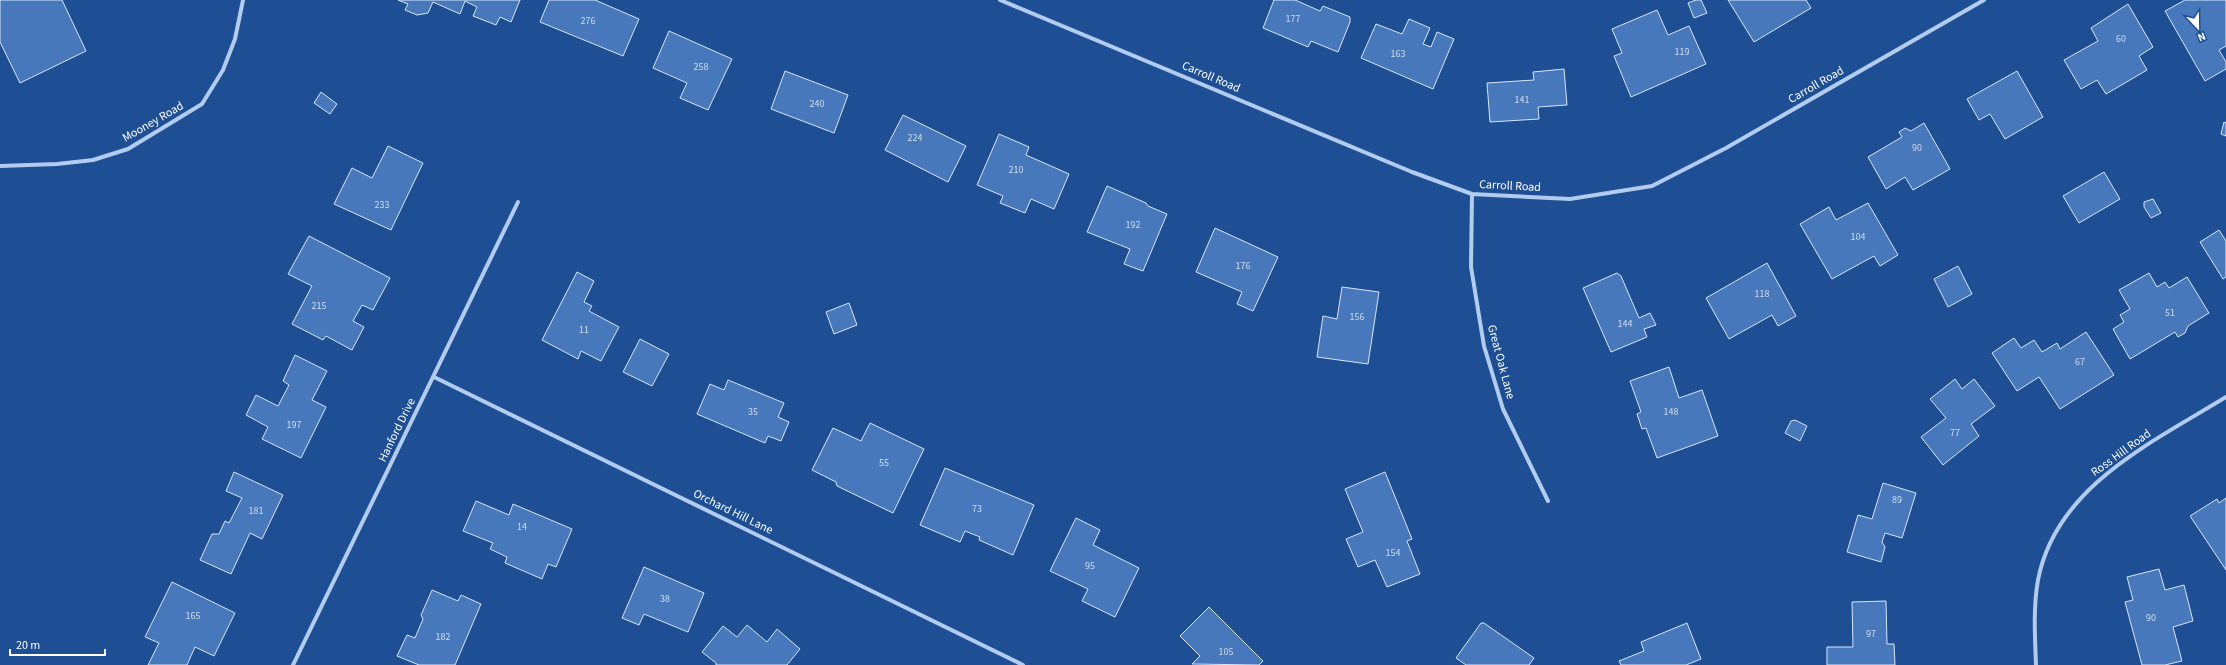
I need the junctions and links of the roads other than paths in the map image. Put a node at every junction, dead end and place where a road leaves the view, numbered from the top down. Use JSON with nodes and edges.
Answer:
{"nodes":[{"id":1,"x":243,"y":0,"type":"edge"},
{"id":2,"x":1000,"y":0,"type":"edge"},
{"id":3,"x":1984,"y":0,"type":"edge"},
{"id":4,"x":0,"y":166,"type":"edge"},
{"id":5,"x":1472,"y":194,"type":"junction"},
{"id":6,"x":518,"y":202,"type":"dead end"},
{"id":7,"x":434,"y":377,"type":"junction"},
{"id":8,"x":2226,"y":397,"type":"edge"},
{"id":9,"x":1548,"y":501,"type":"dead end"},
{"id":10,"x":293,"y":665,"type":"edge"},
{"id":11,"x":1023,"y":665,"type":"edge"},
{"id":12,"x":2036,"y":665,"type":"edge"}],
"edges":[{"from":1,"to":4,"type":"street","name":"Mooney Road"},
{"from":2,"to":5,"type":"street","name":"Carroll Road"},
{"from":3,"to":5,"type":"street","name":"Carroll Road"},
{"from":5,"to":9,"type":"street","name":"Great Oak Lane"},
{"from":6,"to":7,"type":"street","name":"Hanford Drive"},
{"from":7,"to":10,"type":"street","name":"Hanford Drive"},
{"from":7,"to":11,"type":"street","name":"Orchard Hill Lane"},
{"from":8,"to":12,"type":"street","name":"Ross Hill Road"}]}
